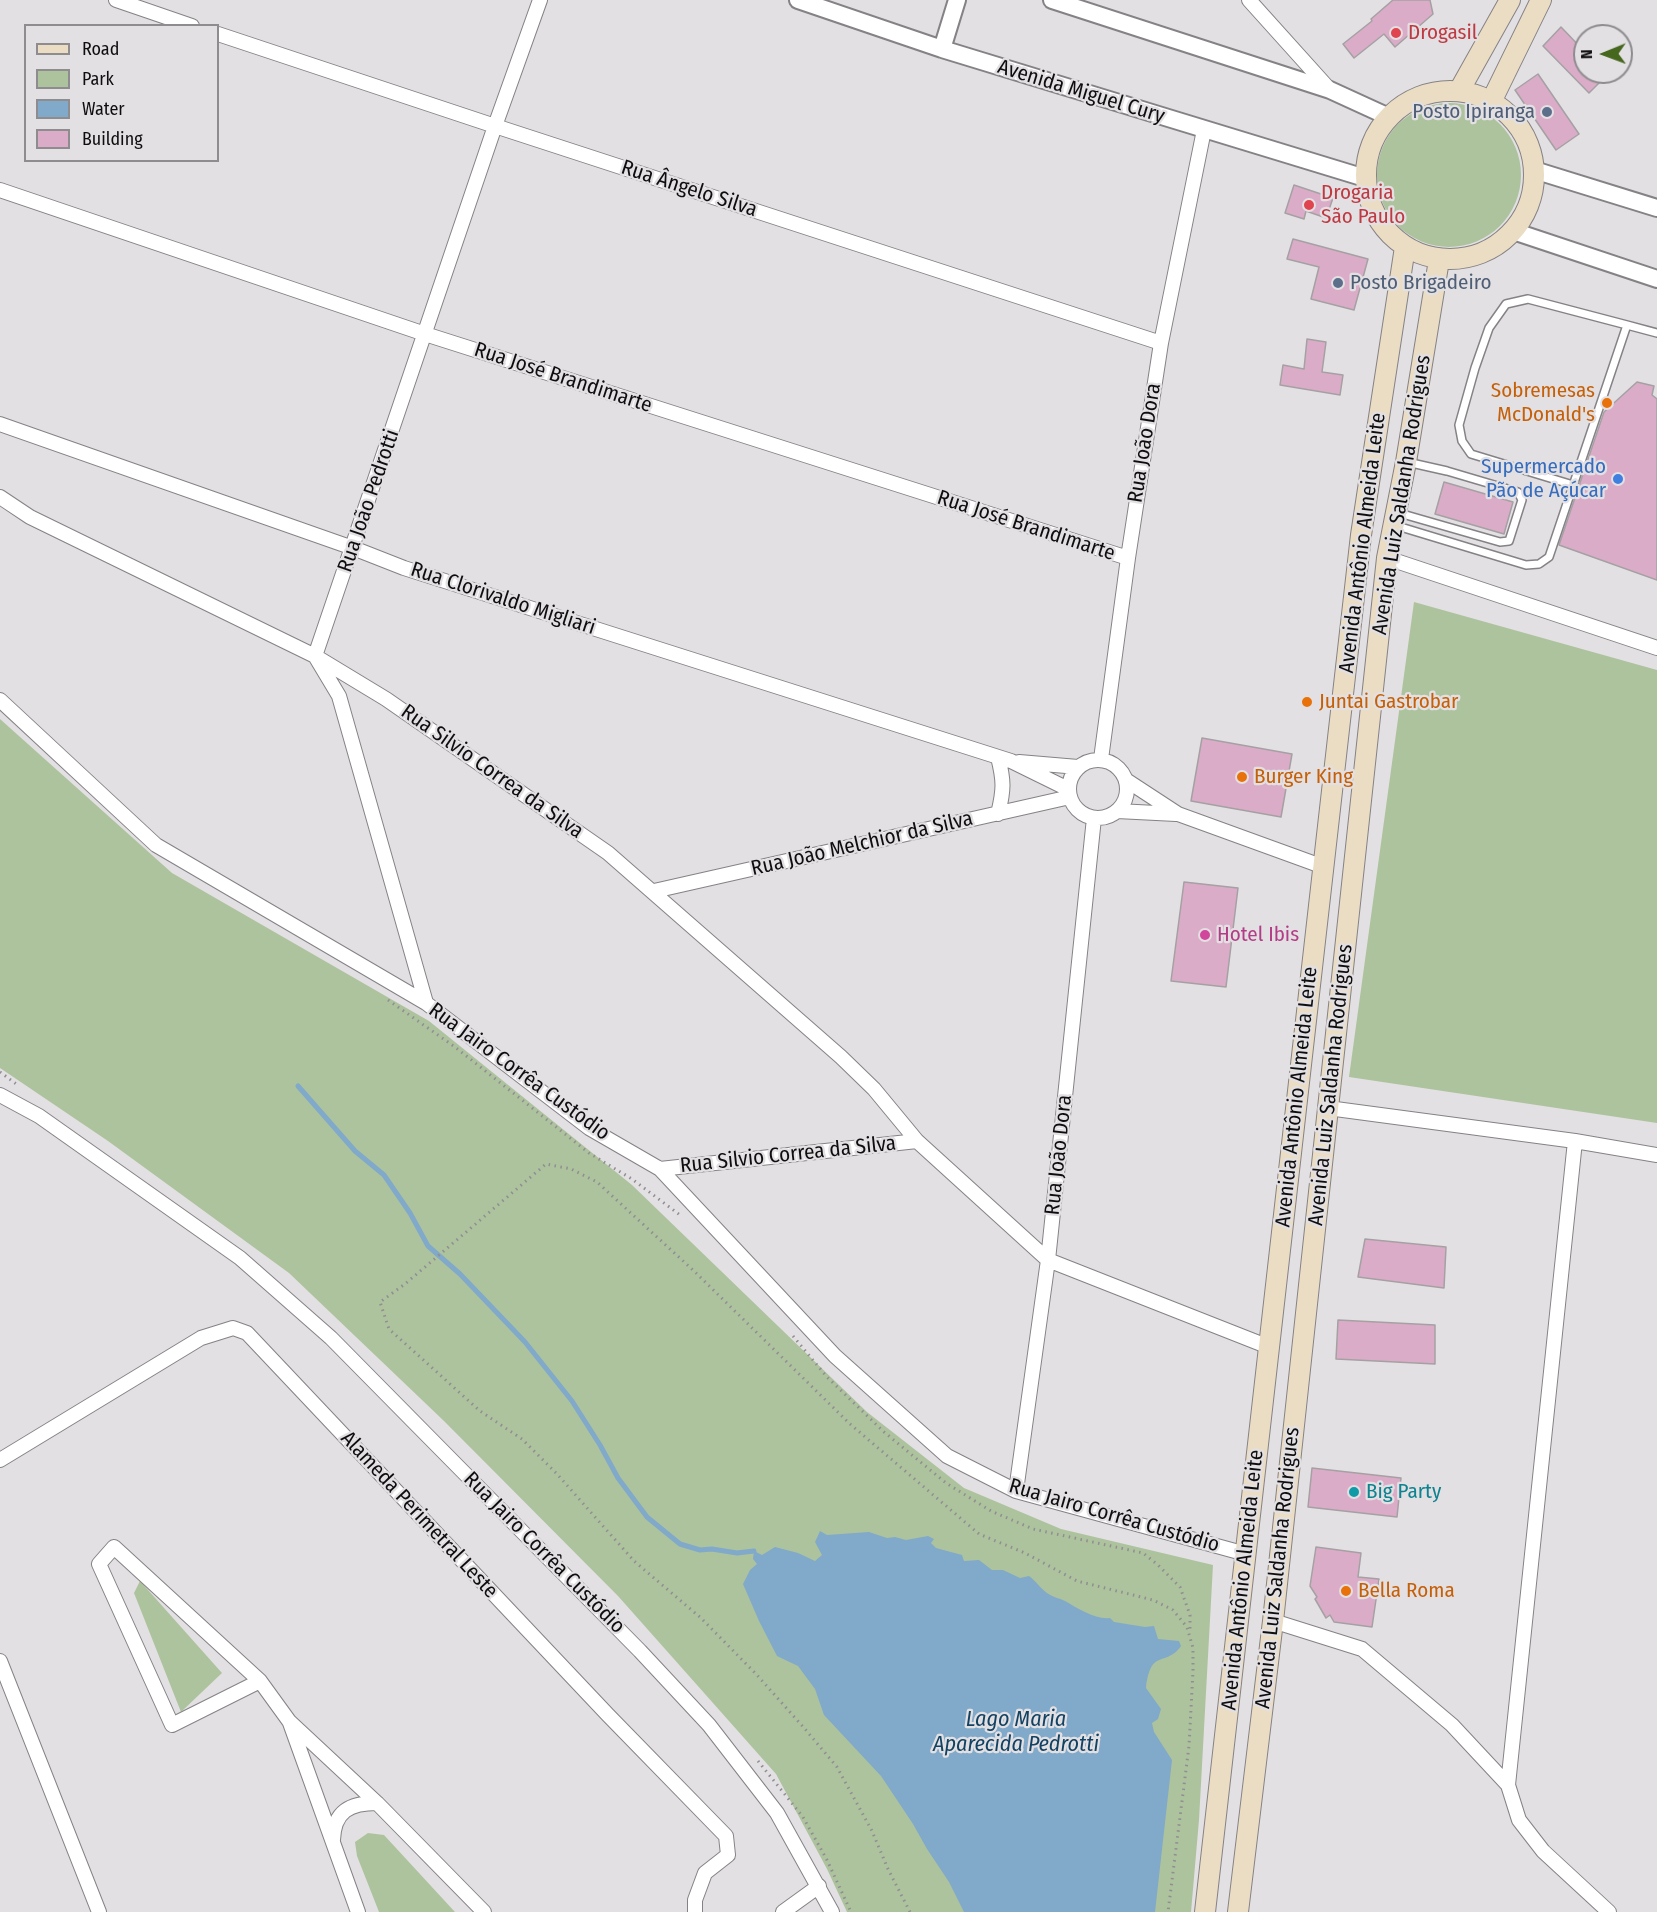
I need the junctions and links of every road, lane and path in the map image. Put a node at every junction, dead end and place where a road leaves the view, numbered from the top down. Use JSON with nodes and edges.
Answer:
{"nodes":[{"id":1,"x":116,"y":0,"type":"edge"},
{"id":2,"x":540,"y":0,"type":"edge"},
{"id":3,"x":798,"y":0,"type":"edge"},
{"id":4,"x":957,"y":0,"type":"edge"},
{"id":5,"x":1052,"y":0,"type":"edge"},
{"id":6,"x":1249,"y":0,"type":"edge"},
{"id":7,"x":1510,"y":0,"type":"edge"},
{"id":8,"x":1541,"y":0,"type":"edge"},
{"id":9,"x":186,"y":24,"type":"edge"},
{"id":10,"x":219,"y":34,"type":"edge"},
{"id":11,"x":942,"y":49,"type":"junction"},
{"id":12,"x":1330,"y":90,"type":"junction"},
{"id":13,"x":1459,"y":91,"type":"junction"},
{"id":14,"x":1491,"y":102,"type":"junction"},
{"id":15,"x":1389,"y":117,"type":"junction"},
{"id":16,"x":495,"y":126,"type":"junction"},
{"id":17,"x":1204,"y":130,"type":"junction"},
{"id":18,"x":1534,"y":170,"type":"junction"},
{"id":19,"x":1365,"y":178,"type":"junction"},
{"id":20,"x":0,"y":190,"type":"edge"},
{"id":21,"x":1657,"y":208,"type":"edge"},
{"id":22,"x":1513,"y":231,"type":"junction"},
{"id":23,"x":1405,"y":247,"type":"junction"},
{"id":24,"x":1439,"y":260,"type":"junction"},
{"id":25,"x":1657,"y":279,"type":"edge"},
{"id":26,"x":1627,"y":325,"type":"junction"},
{"id":27,"x":1657,"y":333,"type":"edge"},
{"id":28,"x":425,"y":334,"type":"junction"},
{"id":29,"x":1161,"y":343,"type":"junction"},
{"id":30,"x":0,"y":424,"type":"edge"},
{"id":31,"x":1406,"y":462,"type":"junction"},
{"id":32,"x":1573,"y":485,"type":"junction"},
{"id":33,"x":0,"y":497,"type":"edge"},
{"id":34,"x":1395,"y":519,"type":"junction"},
{"id":35,"x":353,"y":548,"type":"junction"},
{"id":36,"x":1128,"y":558,"type":"junction"},
{"id":37,"x":1387,"y":558,"type":"junction"},
{"id":38,"x":1657,"y":648,"type":"edge"},
{"id":39,"x":315,"y":656,"type":"junction"},
{"id":40,"x":0,"y":700,"type":"edge"},
{"id":41,"x":998,"y":757,"type":"junction"},
{"id":42,"x":1101,"y":759,"type":"junction"},
{"id":43,"x":1011,"y":761,"type":"junction"},
{"id":44,"x":1078,"y":766,"type":"junction"},
{"id":45,"x":1126,"y":780,"type":"junction"},
{"id":46,"x":1069,"y":793,"type":"junction"},
{"id":47,"x":1117,"y":811,"type":"junction"},
{"id":48,"x":998,"y":814,"type":"junction"},
{"id":49,"x":1178,"y":814,"type":"junction"},
{"id":50,"x":1094,"y":818,"type":"junction"},
{"id":51,"x":1324,"y":867,"type":"junction"},
{"id":52,"x":654,"y":891,"type":"junction"},
{"id":53,"x":386,"y":998,"type":"dead end"},
{"id":54,"x":426,"y":1004,"type":"junction"},
{"id":55,"x":0,"y":1095,"type":"edge"},
{"id":56,"x":1328,"y":1108,"type":"junction"},
{"id":57,"x":917,"y":1141,"type":"junction"},
{"id":58,"x":1575,"y":1141,"type":"junction"},
{"id":59,"x":1657,"y":1155,"type":"edge"},
{"id":60,"x":660,"y":1168,"type":"junction"},
{"id":61,"x":682,"y":1216,"type":"dead end"},
{"id":62,"x":1048,"y":1260,"type":"junction"},
{"id":63,"x":792,"y":1335,"type":"dead end"},
{"id":64,"x":1269,"y":1347,"type":"junction"},
{"id":65,"x":0,"y":1460,"type":"edge"},
{"id":66,"x":1016,"y":1491,"type":"junction"},
{"id":67,"x":1246,"y":1554,"type":"junction"},
{"id":68,"x":1273,"y":1621,"type":"junction"},
{"id":69,"x":1190,"y":1637,"type":"junction"},
{"id":70,"x":0,"y":1661,"type":"edge"},
{"id":71,"x":260,"y":1681,"type":"junction"},
{"id":72,"x":290,"y":1721,"type":"junction"},
{"id":73,"x":1508,"y":1785,"type":"junction"},
{"id":74,"x":377,"y":1803,"type":"junction"},
{"id":75,"x":333,"y":1845,"type":"junction"},
{"id":76,"x":819,"y":1886,"type":"junction"},
{"id":77,"x":99,"y":1912,"type":"edge"},
{"id":78,"x":358,"y":1912,"type":"edge"},
{"id":79,"x":484,"y":1912,"type":"edge"},
{"id":80,"x":695,"y":1912,"type":"edge"},
{"id":81,"x":783,"y":1912,"type":"edge"},
{"id":82,"x":832,"y":1912,"type":"edge"},
{"id":83,"x":910,"y":1912,"type":"edge"},
{"id":84,"x":1168,"y":1912,"type":"edge"},
{"id":85,"x":1205,"y":1912,"type":"edge"},
{"id":86,"x":1238,"y":1912,"type":"edge"},
{"id":87,"x":1609,"y":1912,"type":"edge"}],
"edges":[{"from":1,"to":9,"type":"street"},
{"from":2,"to":16,"type":"street","name":"Rua João Pedrotti"},
{"from":3,"to":11,"type":"street","name":"Avenida Miguel Cury"},
{"from":4,"to":11,"type":"street"},
{"from":5,"to":12,"type":"street"},
{"from":6,"to":12,"type":"street"},
{"from":7,"to":13,"type":"main road"},
{"from":8,"to":14,"type":"main road"},
{"from":10,"to":16,"type":"street","name":"Rua Ângelo Silva"},
{"from":11,"to":17,"type":"street","name":"Avenida Miguel Cury"},
{"from":12,"to":15,"type":"street"},
{"from":13,"to":14,"type":"main road"},
{"from":13,"to":15,"type":"main road"},
{"from":14,"to":18,"type":"main road"},
{"from":15,"to":19,"type":"main road"},
{"from":16,"to":28,"type":"street","name":"Rua João Pedrotti"},
{"from":16,"to":29,"type":"street","name":"Rua Ângelo Silva"},
{"from":17,"to":19,"type":"street","name":"Avenida Miguel Cury"},
{"from":17,"to":29,"type":"street","name":"Rua João Dora"},
{"from":18,"to":21,"type":"street"},
{"from":18,"to":22,"type":"main road"},
{"from":19,"to":23,"type":"main road"},
{"from":20,"to":28,"type":"street","name":"Rua José Brandimarte"},
{"from":22,"to":24,"type":"main road"},
{"from":22,"to":25,"type":"street"},
{"from":23,"to":24,"type":"main road"},
{"from":23,"to":51,"type":"main road","name":"Avenida Antônio Almeida Leite"},
{"from":24,"to":31,"type":"main road","name":"Avenida Luiz Saldanha Rodrigues"},
{"from":26,"to":27,"type":"lane"},
{"from":26,"to":32,"type":"lane"},
{"from":26,"to":32,"type":"lane"},
{"from":28,"to":35,"type":"street","name":"Rua João Pedrotti"},
{"from":28,"to":36,"type":"street","name":"Rua José Brandimarte"},
{"from":29,"to":36,"type":"street","name":"Rua João Dora"},
{"from":30,"to":35,"type":"street","name":"Rua Clorivaldo Migliari"},
{"from":31,"to":34,"type":"main road","name":"Avenida Luiz Saldanha Rodrigues"},
{"from":31,"to":34,"type":"lane"},
{"from":32,"to":34,"type":"lane"},
{"from":33,"to":39,"type":"street","name":"Rua Silvio Correa da Silva"},
{"from":34,"to":37,"type":"main road","name":"Avenida Luiz Saldanha Rodrigues"},
{"from":35,"to":39,"type":"street","name":"Rua João Pedrotti"},
{"from":35,"to":41,"type":"street","name":"Rua Clorivaldo Migliari"},
{"from":36,"to":42,"type":"street","name":"Rua João Dora"},
{"from":37,"to":38,"type":"street"},
{"from":37,"to":56,"type":"main road","name":"Avenida Luiz Saldanha Rodrigues"},
{"from":39,"to":52,"type":"street","name":"Rua Silvio Correa da Silva"},
{"from":39,"to":54,"type":"street"},
{"from":40,"to":54,"type":"street","name":"Rua Jairo Corrêa Custódio"},
{"from":41,"to":43,"type":"street","name":"Rua Clorivaldo Migliari"},
{"from":41,"to":48,"type":"street"},
{"from":42,"to":44,"type":"street"},
{"from":42,"to":45,"type":"street"},
{"from":43,"to":44,"type":"street","name":"Rua Clorivaldo Migliari"},
{"from":43,"to":46,"type":"street","name":"Rua Clorivaldo Migliari"},
{"from":44,"to":46,"type":"street"},
{"from":45,"to":47,"type":"street"},
{"from":45,"to":49,"type":"street"},
{"from":46,"to":48,"type":"street","name":"Rua João Melchior da Silva"},
{"from":46,"to":50,"type":"street"},
{"from":47,"to":49,"type":"street"},
{"from":47,"to":50,"type":"street"},
{"from":48,"to":52,"type":"street","name":"Rua João Melchior da Silva"},
{"from":49,"to":51,"type":"street"},
{"from":50,"to":62,"type":"street","name":"Rua João Dora"},
{"from":51,"to":64,"type":"main road","name":"Avenida Antônio Almeida Leite"},
{"from":52,"to":57,"type":"street","name":"Rua Silvio Correa da Silva"},
{"from":53,"to":61,"type":"path"},
{"from":54,"to":60,"type":"street","name":"Rua Jairo Corrêa Custódio"},
{"from":55,"to":76,"type":"street","name":"Rua Jairo Corrêa Custódio"},
{"from":56,"to":58,"type":"street"},
{"from":56,"to":68,"type":"main road","name":"Avenida Luiz Saldanha Rodrigues"},
{"from":57,"to":60,"type":"street","name":"Rua Silvio Correa da Silva"},
{"from":57,"to":62,"type":"street","name":"Rua Silvio Correa da Silva"},
{"from":58,"to":59,"type":"street"},
{"from":58,"to":73,"type":"street"},
{"from":60,"to":66,"type":"street","name":"Rua Jairo Corrêa Custódio"},
{"from":62,"to":64,"type":"street","name":"Rua Silvio Correa da Silva"},
{"from":62,"to":66,"type":"street","name":"Rua João Dora"},
{"from":63,"to":69,"type":"path"},
{"from":64,"to":67,"type":"main road","name":"Avenida Antônio Almeida Leite"},
{"from":65,"to":80,"type":"street","name":"Alameda Perimetral Leste"},
{"from":66,"to":67,"type":"street","name":"Rua Jairo Corrêa Custódio"},
{"from":67,"to":85,"type":"main road","name":"Avenida Antônio Almeida Leite"},
{"from":68,"to":73,"type":"street"},
{"from":68,"to":86,"type":"main road","name":"Avenida Luiz Saldanha Rodrigues"},
{"from":69,"to":83,"type":"path"},
{"from":69,"to":84,"type":"path"},
{"from":70,"to":77,"type":"street"},
{"from":71,"to":71,"type":"street"},
{"from":71,"to":72,"type":"street"},
{"from":72,"to":74,"type":"street"},
{"from":72,"to":75,"type":"street"},
{"from":73,"to":87,"type":"street"},
{"from":74,"to":75,"type":"street"},
{"from":74,"to":79,"type":"street"},
{"from":75,"to":78,"type":"street"},
{"from":76,"to":81,"type":"street"},
{"from":76,"to":82,"type":"street","name":"Rua Jairo Corrêa Custódio"}]}
